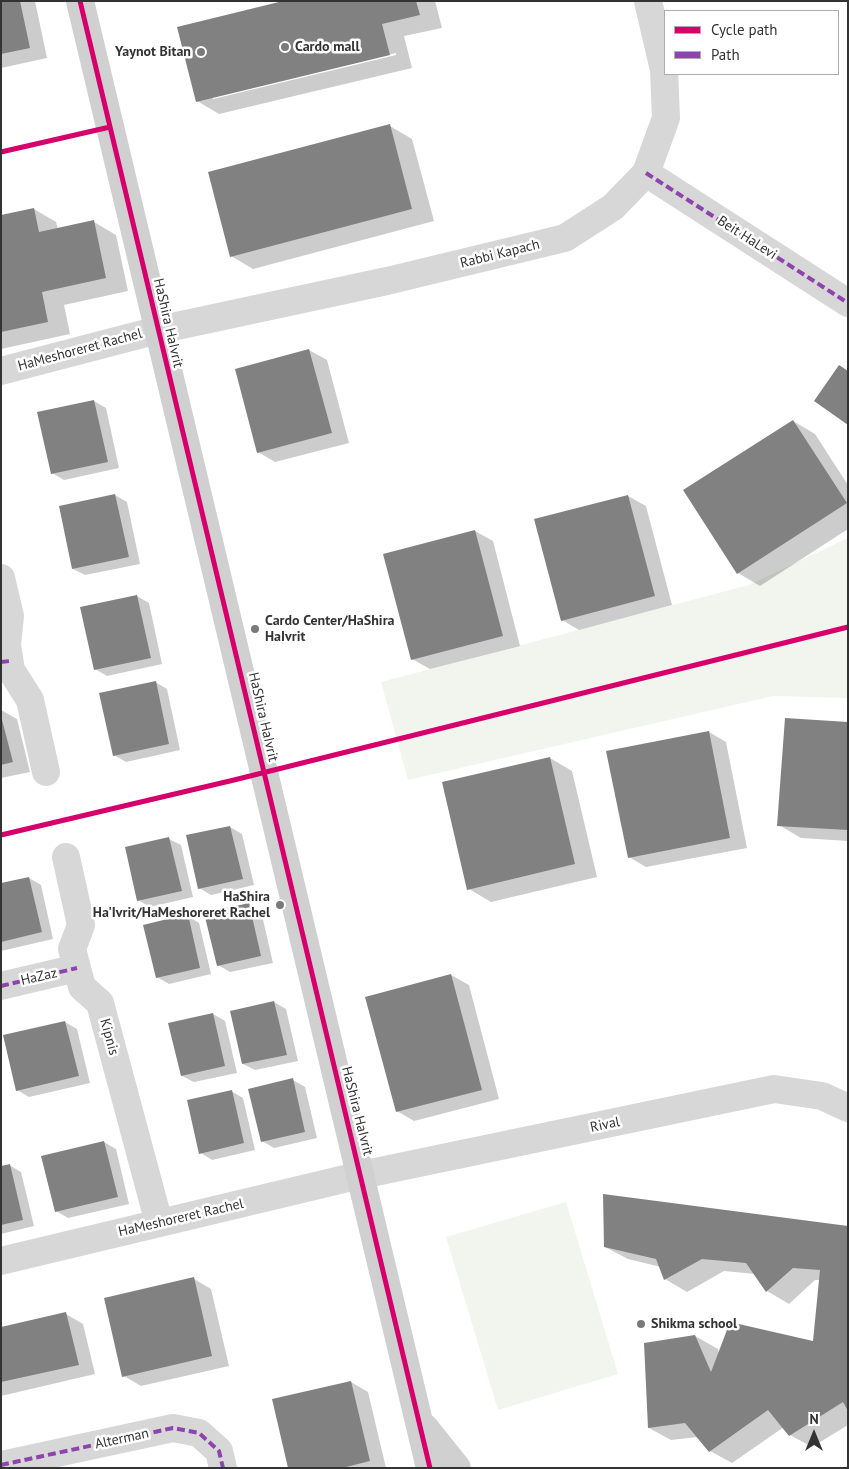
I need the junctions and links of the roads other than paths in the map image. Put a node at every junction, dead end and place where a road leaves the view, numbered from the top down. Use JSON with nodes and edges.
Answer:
{"nodes":[{"id":1,"x":80,"y":1,"type":"edge"},
{"id":2,"x":648,"y":1,"type":"edge"},
{"id":3,"x":664,"y":70,"type":"edge"},
{"id":4,"x":664,"y":75,"type":"edge"},
{"id":5,"x":646,"y":173,"type":"junction"},
{"id":6,"x":848,"y":303,"type":"edge"},
{"id":7,"x":158,"y":330,"type":"junction"},
{"id":8,"x":1,"y":371,"type":"edge"},
{"id":9,"x":1,"y":578,"type":"edge"},
{"id":10,"x":5,"y":662,"type":"edge"},
{"id":11,"x":46,"y":772,"type":"dead end"},
{"id":12,"x":66,"y":857,"type":"dead end"},
{"id":13,"x":77,"y":968,"type":"junction"},
{"id":14,"x":1,"y":986,"type":"edge"},
{"id":15,"x":848,"y":1108,"type":"edge"},
{"id":16,"x":361,"y":1176,"type":"junction"},
{"id":17,"x":159,"y":1224,"type":"junction"},
{"id":18,"x":1,"y":1261,"type":"edge"},
{"id":19,"x":420,"y":1421,"type":"junction"},
{"id":20,"x":1,"y":1465,"type":"edge"},
{"id":21,"x":223,"y":1468,"type":"edge"},
{"id":22,"x":430,"y":1468,"type":"edge"},
{"id":23,"x":457,"y":1468,"type":"edge"}],
"edges":[{"from":1,"to":7,"type":"street","name":"HaShira HaIvrit"},
{"from":2,"to":3,"type":"street","name":"Rabbi Kapach"},
{"from":4,"to":5,"type":"street","name":"Rabbi Kapach"},
{"from":5,"to":6,"type":"street","name":"Beit HaLevi"},
{"from":5,"to":7,"type":"street","name":"Rabbi Kapach"},
{"from":7,"to":8,"type":"street","name":"HaMeshoreret Rachel"},
{"from":7,"to":16,"type":"street","name":"HaShira HaIvrit"},
{"from":9,"to":10,"type":"street"},
{"from":10,"to":11,"type":"street"},
{"from":12,"to":13,"type":"street","name":"Kipnis"},
{"from":13,"to":14,"type":"street","name":"HaZaz"},
{"from":13,"to":17,"type":"street","name":"Kipnis"},
{"from":15,"to":16,"type":"street","name":"Rival"},
{"from":16,"to":17,"type":"street","name":"HaMeshoreret Rachel"},
{"from":16,"to":19,"type":"street","name":"HaShira HaIvrit"},
{"from":17,"to":18,"type":"street","name":"HaMeshoreret Rachel"},
{"from":19,"to":22,"type":"street","name":"HaShira HaIvrit"},
{"from":19,"to":23,"type":"street","name":"HaShira HaIvrit"},
{"from":20,"to":21,"type":"street","name":"Alterman"}]}
